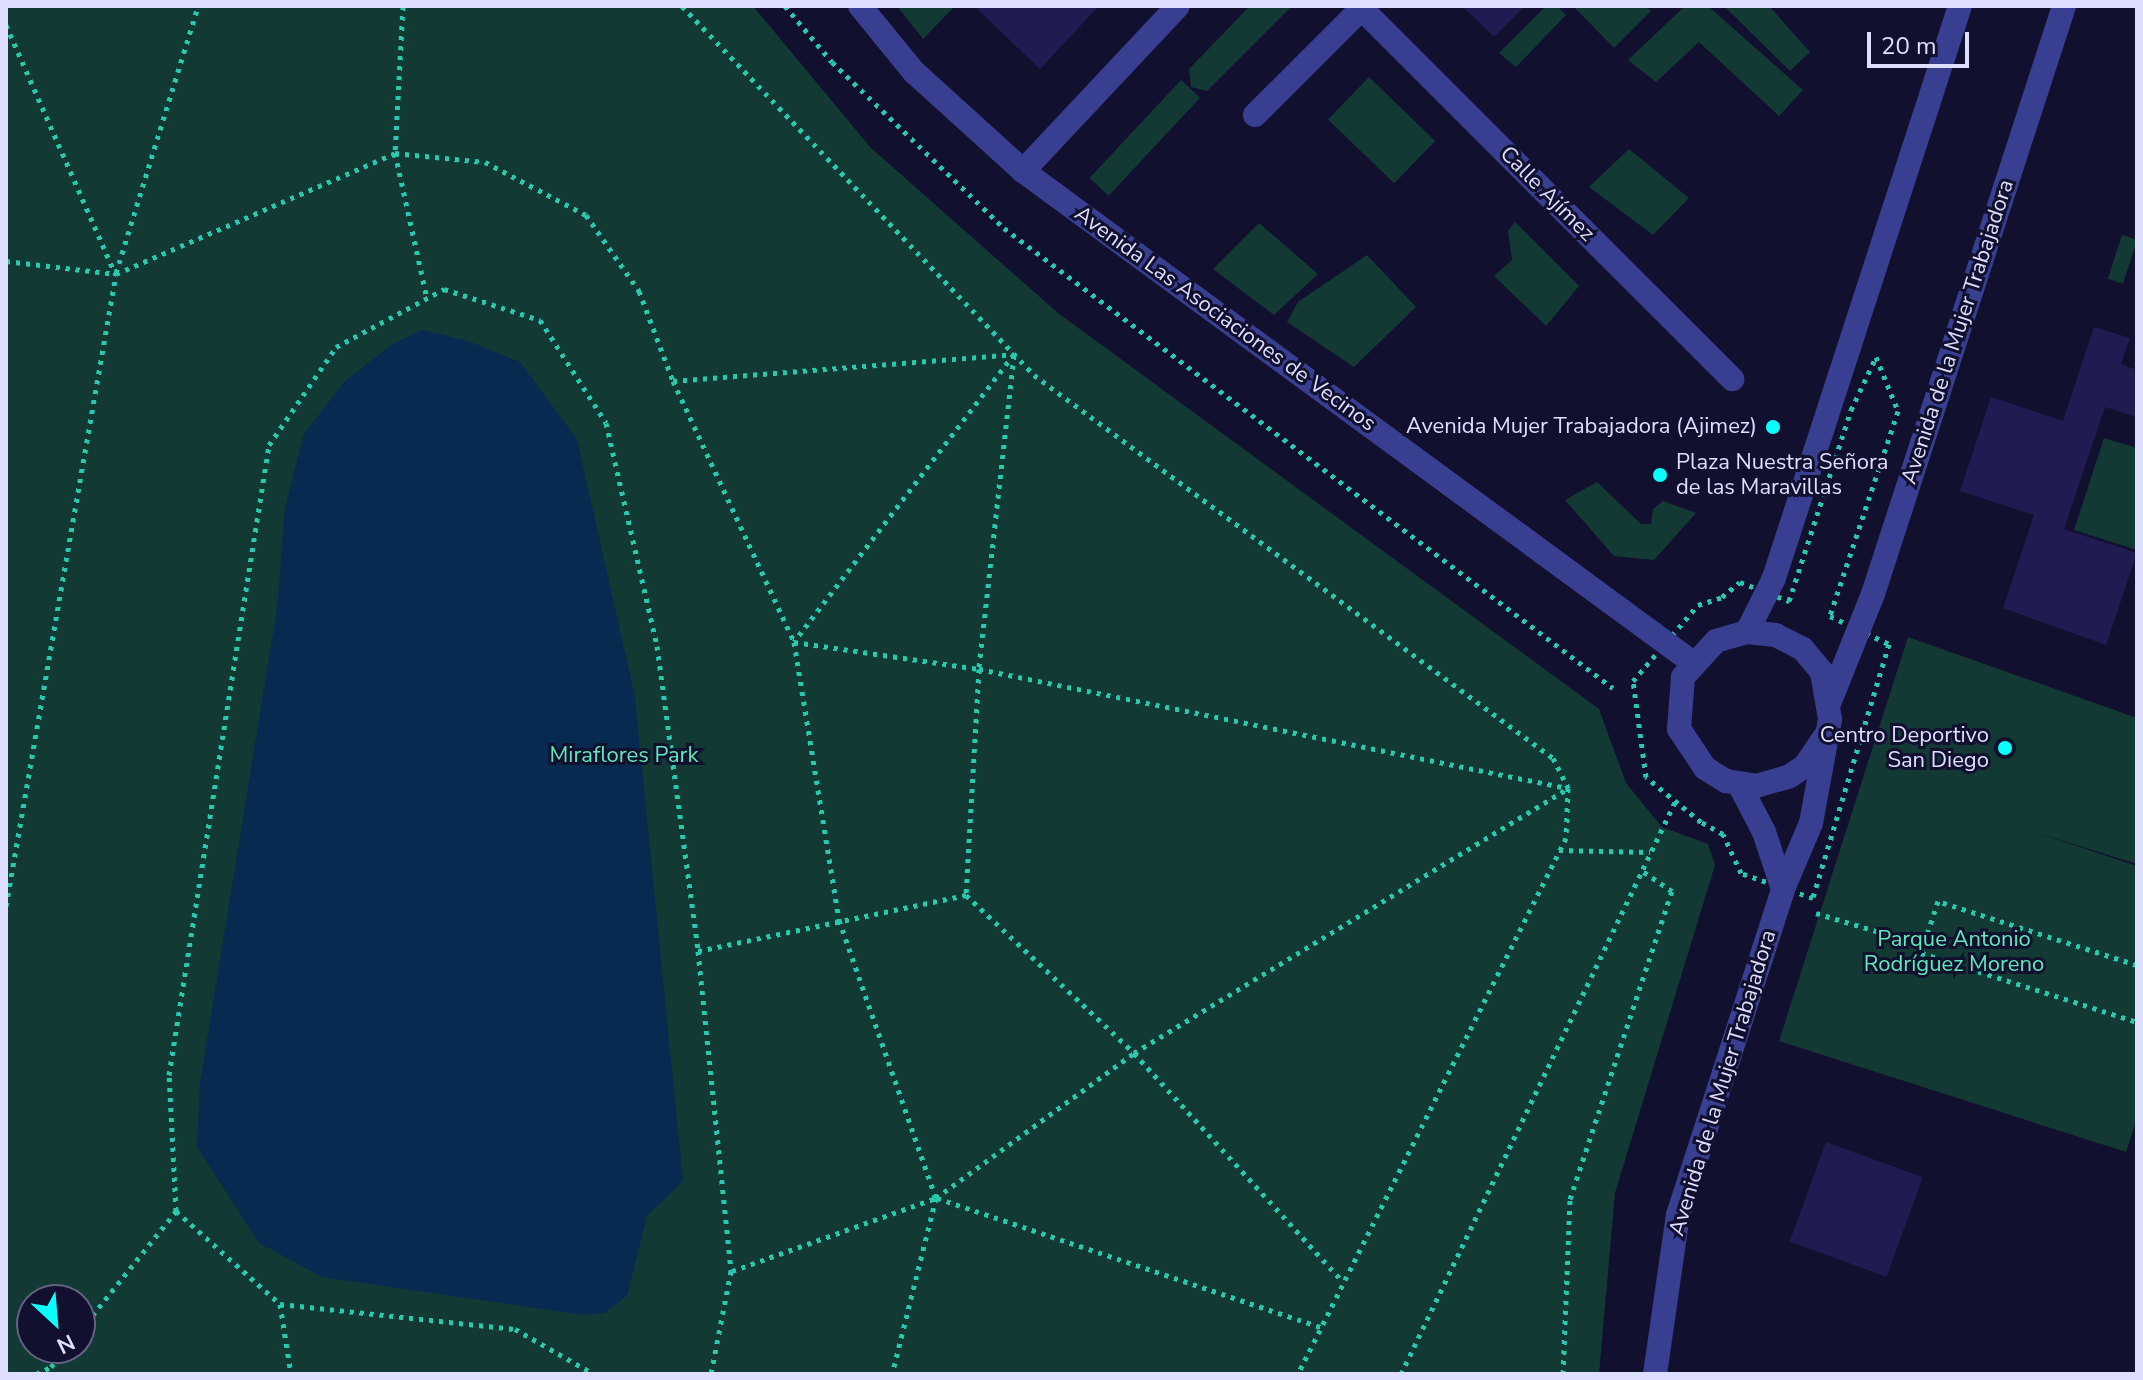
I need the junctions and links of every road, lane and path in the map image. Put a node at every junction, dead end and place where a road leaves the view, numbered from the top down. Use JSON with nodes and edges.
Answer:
{"nodes":[{"id":1,"x":198,"y":6,"type":"edge"},
{"id":2,"x":403,"y":6,"type":"edge"},
{"id":3,"x":682,"y":6,"type":"edge"},
{"id":4,"x":785,"y":6,"type":"edge"},
{"id":5,"x":860,"y":6,"type":"edge"},
{"id":6,"x":1178,"y":6,"type":"edge"},
{"id":7,"x":1960,"y":6,"type":"edge"},
{"id":8,"x":2064,"y":6,"type":"edge"},
{"id":9,"x":1360,"y":7,"type":"edge"},
{"id":10,"x":6,"y":25,"type":"edge"},
{"id":11,"x":1255,"y":115,"type":"dead end"},
{"id":12,"x":395,"y":153,"type":"junction"},
{"id":13,"x":1023,"y":171,"type":"junction"},
{"id":14,"x":6,"y":261,"type":"edge"},
{"id":15,"x":116,"y":274,"type":"junction"},
{"id":16,"x":427,"y":298,"type":"junction"},
{"id":17,"x":1014,"y":354,"type":"junction"},
{"id":18,"x":1732,"y":379,"type":"dead end"},
{"id":19,"x":673,"y":381,"type":"junction"},
{"id":20,"x":1740,"y":582,"type":"dead end"},
{"id":21,"x":1789,"y":601,"type":"dead end"},
{"id":22,"x":1691,"y":612,"type":"dead end"},
{"id":23,"x":1830,"y":616,"type":"dead end"},
{"id":24,"x":1747,"y":632,"type":"junction"},
{"id":25,"x":794,"y":642,"type":"junction"},
{"id":26,"x":1692,"y":662,"type":"junction"},
{"id":27,"x":979,"y":669,"type":"junction"},
{"id":28,"x":1613,"y":688,"type":"dead end"},
{"id":29,"x":1830,"y":701,"type":"junction"},
{"id":30,"x":1825,"y":736,"type":"junction"},
{"id":31,"x":1739,"y":784,"type":"junction"},
{"id":32,"x":1568,"y":788,"type":"junction"},
{"id":33,"x":1676,"y":800,"type":"dead end"},
{"id":34,"x":1559,"y":850,"type":"junction"},
{"id":35,"x":1650,"y":852,"type":"junction"},
{"id":36,"x":1642,"y":871,"type":"junction"},
{"id":37,"x":1783,"y":889,"type":"junction"},
{"id":38,"x":966,"y":895,"type":"junction"},
{"id":39,"x":6,"y":906,"type":"edge"},
{"id":40,"x":1816,"y":913,"type":"dead end"},
{"id":41,"x":839,"y":920,"type":"junction"},
{"id":42,"x":1923,"y":945,"type":"junction"},
{"id":43,"x":698,"y":951,"type":"junction"},
{"id":44,"x":2137,"y":965,"type":"edge"},
{"id":45,"x":2137,"y":1022,"type":"edge"},
{"id":46,"x":1134,"y":1053,"type":"junction"},
{"id":47,"x":936,"y":1198,"type":"junction"},
{"id":48,"x":176,"y":1211,"type":"junction"},
{"id":49,"x":731,"y":1271,"type":"junction"},
{"id":50,"x":1343,"y":1282,"type":"junction"},
{"id":51,"x":280,"y":1304,"type":"junction"},
{"id":52,"x":96,"y":1311,"type":"edge"},
{"id":53,"x":1321,"y":1327,"type":"junction"},
{"id":54,"x":53,"y":1364,"type":"edge"},
{"id":55,"x":36,"y":1374,"type":"edge"},
{"id":56,"x":291,"y":1374,"type":"edge"},
{"id":57,"x":594,"y":1374,"type":"edge"},
{"id":58,"x":711,"y":1374,"type":"edge"},
{"id":59,"x":892,"y":1374,"type":"edge"},
{"id":60,"x":1298,"y":1374,"type":"edge"},
{"id":61,"x":1401,"y":1374,"type":"edge"},
{"id":62,"x":1563,"y":1374,"type":"edge"},
{"id":63,"x":1655,"y":1374,"type":"edge"}],
"edges":[{"from":1,"to":15,"type":"path"},
{"from":2,"to":12,"type":"path"},
{"from":3,"to":17,"type":"path"},
{"from":4,"to":28,"type":"path"},
{"from":5,"to":13,"type":"street","name":"Avenida Las Asociaciones de Vecinos"},
{"from":6,"to":13,"type":"street"},
{"from":7,"to":24,"type":"street"},
{"from":8,"to":29,"type":"street","name":"Avenida de la Mujer Trabajadora"},
{"from":9,"to":11,"type":"street","name":"Calle Ajímez"},
{"from":9,"to":18,"type":"street","name":"Calle Ajímez"},
{"from":10,"to":15,"type":"path"},
{"from":12,"to":15,"type":"path"},
{"from":12,"to":16,"type":"path"},
{"from":12,"to":19,"type":"path"},
{"from":13,"to":26,"type":"street","name":"Avenida Las Asociaciones de Vecinos"},
{"from":14,"to":15,"type":"path"},
{"from":15,"to":39,"type":"path"},
{"from":16,"to":43,"type":"path"},
{"from":16,"to":48,"type":"path"},
{"from":17,"to":19,"type":"path"},
{"from":17,"to":25,"type":"path"},
{"from":17,"to":27,"type":"path"},
{"from":17,"to":32,"type":"path"},
{"from":19,"to":25,"type":"path"},
{"from":20,"to":22,"type":"path"},
{"from":21,"to":23,"type":"path"},
{"from":24,"to":26,"type":"street"},
{"from":24,"to":29,"type":"street"},
{"from":25,"to":27,"type":"path"},
{"from":25,"to":41,"type":"path"},
{"from":26,"to":31,"type":"street"},
{"from":27,"to":32,"type":"path"},
{"from":27,"to":38,"type":"path"},
{"from":29,"to":30,"type":"street"},
{"from":30,"to":31,"type":"street"},
{"from":30,"to":37,"type":"street","name":"Avenida de la Mujer Trabajadora"},
{"from":31,"to":37,"type":"street"},
{"from":32,"to":34,"type":"path"},
{"from":32,"to":46,"type":"path"},
{"from":33,"to":35,"type":"path"},
{"from":34,"to":35,"type":"path"},
{"from":34,"to":50,"type":"path"},
{"from":35,"to":36,"type":"path"},
{"from":36,"to":61,"type":"path"},
{"from":36,"to":62,"type":"path"},
{"from":37,"to":63,"type":"street","name":"Avenida de la Mujer Trabajadora"},
{"from":38,"to":41,"type":"path"},
{"from":38,"to":46,"type":"path"},
{"from":40,"to":42,"type":"path"},
{"from":41,"to":43,"type":"path"},
{"from":41,"to":47,"type":"path"},
{"from":42,"to":44,"type":"path"},
{"from":42,"to":45,"type":"path"},
{"from":43,"to":49,"type":"path"},
{"from":46,"to":47,"type":"path"},
{"from":46,"to":50,"type":"path"},
{"from":47,"to":49,"type":"path"},
{"from":47,"to":53,"type":"path"},
{"from":47,"to":59,"type":"path"},
{"from":48,"to":51,"type":"path"},
{"from":48,"to":52,"type":"path"},
{"from":49,"to":58,"type":"path"},
{"from":50,"to":53,"type":"path"},
{"from":51,"to":56,"type":"path"},
{"from":51,"to":57,"type":"path"},
{"from":53,"to":60,"type":"path"},
{"from":54,"to":55,"type":"path"}]}
